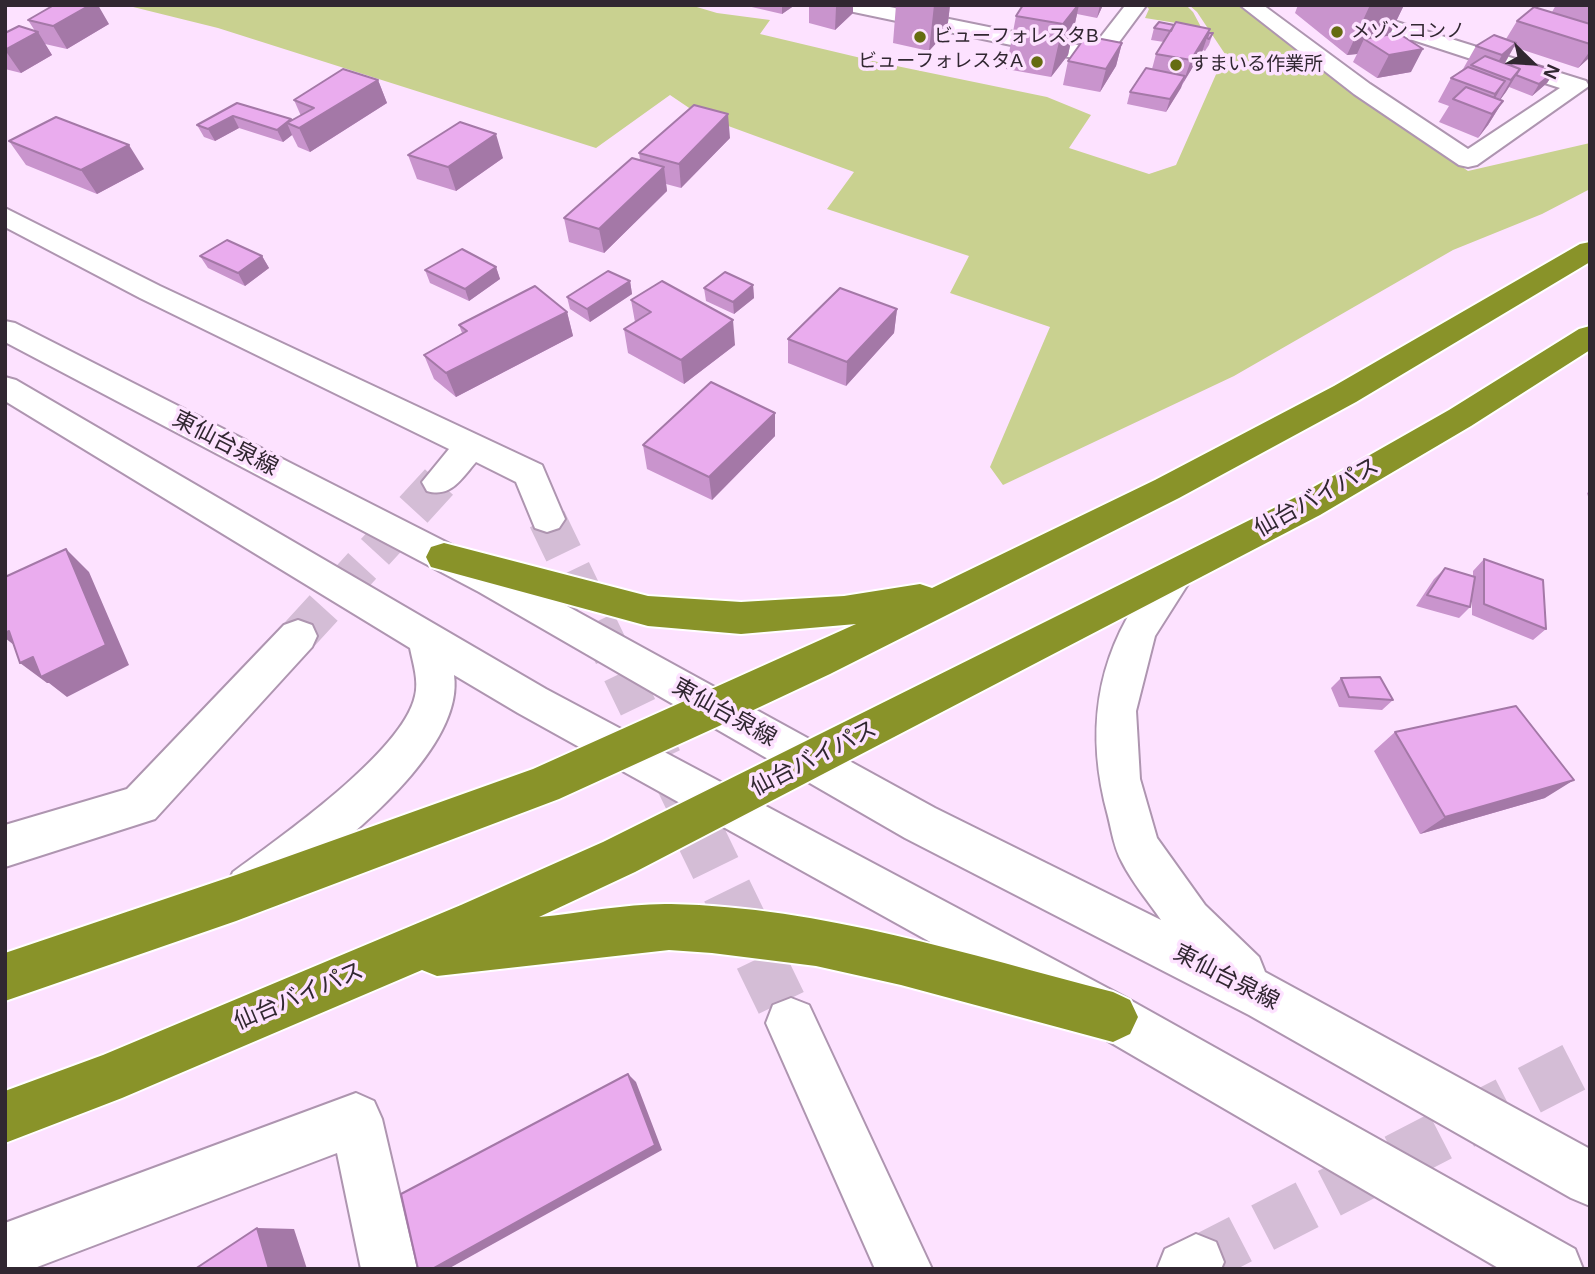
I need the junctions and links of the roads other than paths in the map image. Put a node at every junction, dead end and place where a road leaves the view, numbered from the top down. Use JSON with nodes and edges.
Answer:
{"nodes":[{"id":1,"x":849,"y":5,"type":"edge"},
{"id":2,"x":954,"y":5,"type":"edge"},
{"id":3,"x":1133,"y":5,"type":"edge"},
{"id":4,"x":1351,"y":5,"type":"edge"},
{"id":5,"x":1254,"y":6,"type":"edge"},
{"id":6,"x":937,"y":22,"type":"junction"},
{"id":7,"x":5,"y":216,"type":"edge"},
{"id":8,"x":1590,"y":250,"type":"edge"},
{"id":9,"x":5,"y":330,"type":"edge"},
{"id":10,"x":1590,"y":336,"type":"edge"},
{"id":11,"x":5,"y":387,"type":"edge"},
{"id":12,"x":472,"y":446,"type":"junction"},
{"id":13,"x":439,"y":482,"type":"tunnel mouth"},
{"id":14,"x":547,"y":519,"type":"tunnel mouth"},
{"id":15,"x":444,"y":557,"type":"junction"},
{"id":16,"x":1177,"y":573,"type":"junction"},
{"id":17,"x":958,"y":593,"type":"junction"},
{"id":18,"x":298,"y":636,"type":"tunnel mouth"},
{"id":19,"x":428,"y":639,"type":"junction"},
{"id":20,"x":716,"y":708,"type":"junction"},
{"id":21,"x":623,"y":750,"type":"junction"},
{"id":22,"x":810,"y":761,"type":"junction"},
{"id":23,"x":723,"y":805,"type":"junction"},
{"id":24,"x":5,"y":846,"type":"edge"},
{"id":25,"x":236,"y":898,"type":"junction"},
{"id":26,"x":396,"y":956,"type":"junction"},
{"id":27,"x":5,"y":977,"type":"edge"},
{"id":28,"x":1266,"y":998,"type":"junction"},
{"id":29,"x":1113,"y":1017,"type":"junction"},
{"id":30,"x":791,"y":1023,"type":"tunnel mouth"},
{"id":31,"x":5,"y":1117,"type":"edge"},
{"id":32,"x":1590,"y":1179,"type":"edge"},
{"id":33,"x":5,"y":1251,"type":"edge"},
{"id":34,"x":389,"y":1269,"type":"edge"},
{"id":35,"x":904,"y":1269,"type":"edge"},
{"id":36,"x":1555,"y":1269,"type":"edge"}],
"edges":[{"from":1,"to":6,"type":"street"},
{"from":2,"to":6,"type":"street"},
{"from":3,"to":6,"type":"street"},
{"from":4,"to":5,"type":"street"},
{"from":7,"to":12,"type":"street"},
{"from":8,"to":17,"type":"highway"},
{"from":9,"to":15,"type":"street","name":"東仙台泉線"},
{"from":10,"to":16,"type":"highway","name":"仙台バイパス"},
{"from":11,"to":19,"type":"street"},
{"from":12,"to":13,"type":"street"},
{"from":12,"to":14,"type":"street"},
{"from":15,"to":17,"type":"highway"},
{"from":15,"to":20,"type":"street","name":"東仙台泉線"},
{"from":16,"to":22,"type":"highway","name":"仙台バイパス"},
{"from":16,"to":28,"type":"street"},
{"from":17,"to":20,"type":"highway"},
{"from":18,"to":24,"type":"street"},
{"from":19,"to":21,"type":"street"},
{"from":19,"to":25,"type":"street"},
{"from":20,"to":21,"type":"highway"},
{"from":20,"to":22,"type":"street","name":"東仙台泉線"},
{"from":21,"to":23,"type":"street"},
{"from":21,"to":25,"type":"highway"},
{"from":22,"to":23,"type":"highway","name":"仙台バイパス"},
{"from":22,"to":28,"type":"street","name":"東仙台泉線"},
{"from":23,"to":26,"type":"highway","name":"仙台バイパス"},
{"from":23,"to":29,"type":"street"},
{"from":25,"to":27,"type":"highway"},
{"from":26,"to":29,"type":"highway"},
{"from":26,"to":31,"type":"highway","name":"仙台バイパス"},
{"from":28,"to":32,"type":"street","name":"東仙台泉線"},
{"from":29,"to":36,"type":"street"},
{"from":30,"to":35,"type":"street"},
{"from":33,"to":34,"type":"street"}]}
